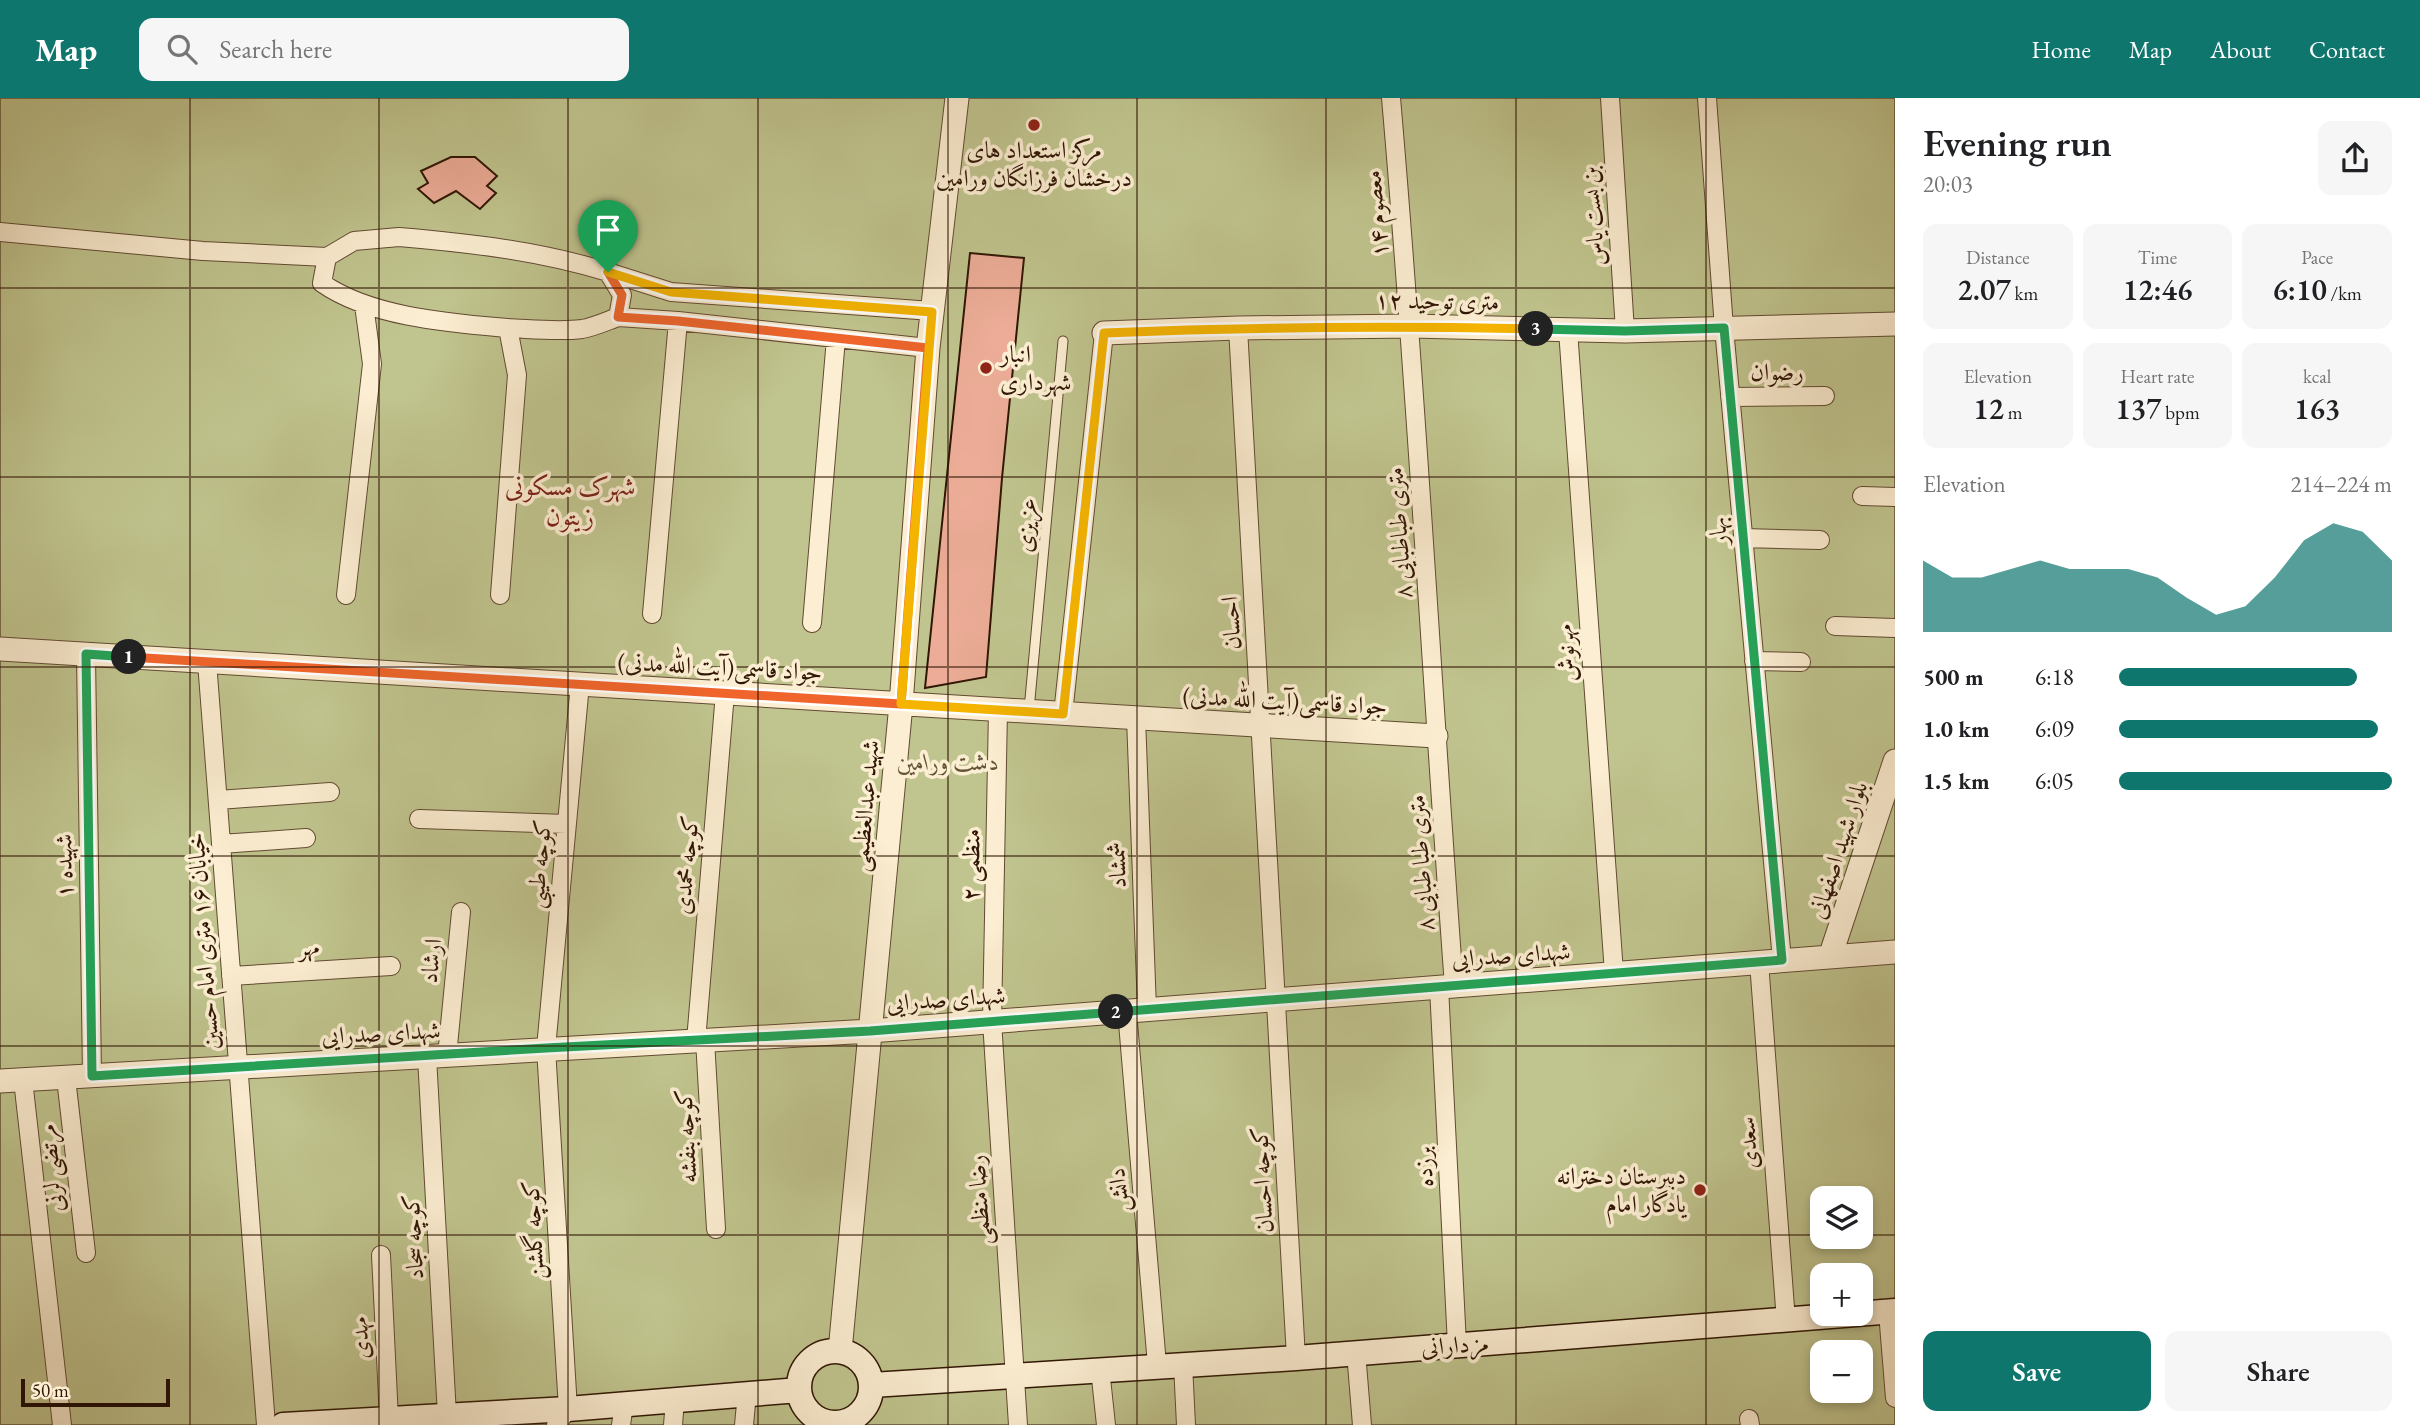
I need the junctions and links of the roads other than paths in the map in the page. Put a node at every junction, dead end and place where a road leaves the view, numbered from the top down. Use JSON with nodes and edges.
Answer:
{"nodes":[{"id":1,"x":957,"y":98,"type":"edge"},
{"id":2,"x":1391,"y":98,"type":"edge"},
{"id":3,"x":1610,"y":98,"type":"edge"},
{"id":4,"x":1707,"y":98,"type":"edge"},
{"id":5,"x":0,"y":232,"type":"edge"},
{"id":6,"x":327,"y":257,"type":"junction"},
{"id":7,"x":608,"y":272,"type":"junction"},
{"id":8,"x":364,"y":305,"type":"junction"},
{"id":9,"x":932,"y":312,"type":"junction"},
{"id":10,"x":618,"y":317,"type":"junction"},
{"id":11,"x":678,"y":321,"type":"junction"},
{"id":12,"x":1895,"y":324,"type":"edge"},
{"id":13,"x":1411,"y":326,"type":"junction"},
{"id":14,"x":508,"y":328,"type":"junction"},
{"id":15,"x":1238,"y":328,"type":"junction"},
{"id":16,"x":1724,"y":328,"type":"junction"},
{"id":17,"x":1568,"y":330,"type":"junction"},
{"id":18,"x":1625,"y":331,"type":"junction"},
{"id":19,"x":1104,"y":333,"type":"joint"},
{"id":20,"x":836,"y":338,"type":"junction"},
{"id":21,"x":1063,"y":341,"type":"dead end"},
{"id":22,"x":928,"y":348,"type":"junction"},
{"id":23,"x":1825,"y":396,"type":"dead end"},
{"id":24,"x":1730,"y":397,"type":"junction"},
{"id":25,"x":1862,"y":496,"type":"dead end"},
{"id":26,"x":1895,"y":497,"type":"edge"},
{"id":27,"x":1743,"y":538,"type":"junction"},
{"id":28,"x":1820,"y":540,"type":"dead end"},
{"id":29,"x":346,"y":595,"type":"dead end"},
{"id":30,"x":500,"y":595,"type":"dead end"},
{"id":31,"x":652,"y":614,"type":"dead end"},
{"id":32,"x":812,"y":623,"type":"dead end"},
{"id":33,"x":1835,"y":626,"type":"dead end"},
{"id":34,"x":1895,"y":628,"type":"edge"},
{"id":35,"x":0,"y":649,"type":"edge"},
{"id":36,"x":86,"y":654,"type":"junction"},
{"id":37,"x":1755,"y":661,"type":"junction"},
{"id":38,"x":207,"y":662,"type":"junction"},
{"id":39,"x":1801,"y":662,"type":"dead end"},
{"id":40,"x":580,"y":684,"type":"junction"},
{"id":41,"x":725,"y":693,"type":"junction"},
{"id":42,"x":901,"y":704,"type":"junction"},
{"id":43,"x":998,"y":710,"type":"junction"},
{"id":44,"x":1028,"y":712,"type":"junction"},
{"id":45,"x":1063,"y":714,"type":"junction"},
{"id":46,"x":1136,"y":718,"type":"junction"},
{"id":47,"x":1261,"y":726,"type":"junction"},
{"id":48,"x":1436,"y":736,"type":"junction"},
{"id":49,"x":1895,"y":761,"type":"edge"},
{"id":50,"x":330,"y":792,"type":"dead end"},
{"id":51,"x":218,"y":800,"type":"junction"},
{"id":52,"x":419,"y":819,"type":"dead end"},
{"id":53,"x":567,"y":824,"type":"junction"},
{"id":54,"x":306,"y":838,"type":"dead end"},
{"id":55,"x":221,"y":844,"type":"junction"},
{"id":56,"x":461,"y":912,"type":"dead end"},
{"id":57,"x":1895,"y":951,"type":"edge"},
{"id":58,"x":1830,"y":957,"type":"junction"},
{"id":59,"x":1770,"y":961,"type":"junction"},
{"id":60,"x":391,"y":967,"type":"dead end"},
{"id":61,"x":1614,"y":973,"type":"junction"},
{"id":62,"x":230,"y":976,"type":"junction"},
{"id":63,"x":1447,"y":986,"type":"junction"},
{"id":64,"x":1277,"y":999,"type":"junction"},
{"id":65,"x":1137,"y":1010,"type":"junction"},
{"id":66,"x":992,"y":1021,"type":"junction"},
{"id":67,"x":870,"y":1031,"type":"junction"},
{"id":68,"x":701,"y":1041,"type":"junction"},
{"id":69,"x":546,"y":1048,"type":"junction"},
{"id":70,"x":437,"y":1056,"type":"junction"},
{"id":71,"x":237,"y":1068,"type":"junction"},
{"id":72,"x":92,"y":1076,"type":"junction"},
{"id":73,"x":66,"y":1078,"type":"junction"},
{"id":74,"x":11,"y":1080,"type":"edge"},
{"id":75,"x":716,"y":1229,"type":"dead end"},
{"id":76,"x":86,"y":1253,"type":"dead end"},
{"id":77,"x":381,"y":1255,"type":"dead end"},
{"id":78,"x":1892,"y":1312,"type":"edge"},
{"id":79,"x":1786,"y":1321,"type":"junction"},
{"id":80,"x":1457,"y":1345,"type":"junction"},
{"id":81,"x":840,"y":1351,"type":"junction"},
{"id":82,"x":1356,"y":1352,"type":"junction"},
{"id":83,"x":1296,"y":1358,"type":"junction"},
{"id":84,"x":1183,"y":1364,"type":"junction"},
{"id":85,"x":1157,"y":1366,"type":"junction"},
{"id":86,"x":1100,"y":1369,"type":"junction"},
{"id":87,"x":1014,"y":1375,"type":"junction"},
{"id":88,"x":872,"y":1385,"type":"junction"},
{"id":89,"x":799,"y":1390,"type":"junction"},
{"id":90,"x":747,"y":1393,"type":"junction"},
{"id":91,"x":1895,"y":1398,"type":"edge"},
{"id":92,"x":675,"y":1399,"type":"junction"},
{"id":93,"x":623,"y":1414,"type":"edge"},
{"id":94,"x":562,"y":1417,"type":"edge"},
{"id":95,"x":388,"y":1419,"type":"junction"},
{"id":96,"x":442,"y":1420,"type":"edge"},
{"id":97,"x":831,"y":1424,"type":"edge"},
{"id":98,"x":62,"y":1425,"type":"edge"},
{"id":99,"x":266,"y":1425,"type":"edge"},
{"id":100,"x":283,"y":1425,"type":"edge"},
{"id":101,"x":673,"y":1425,"type":"edge"},
{"id":102,"x":744,"y":1425,"type":"edge"},
{"id":103,"x":1017,"y":1425,"type":"edge"},
{"id":104,"x":1105,"y":1425,"type":"edge"},
{"id":105,"x":1186,"y":1425,"type":"edge"},
{"id":106,"x":1362,"y":1425,"type":"edge"}],
"edges":[{"from":1,"to":9,"type":"street","name":"شهید عبدالعظیمی"},
{"from":2,"to":13,"type":"street","name":"۱۴ معصوم"},
{"from":3,"to":18,"type":"street","name":"بن بست یاس"},
{"from":4,"to":16,"type":"street","name":"بهار"},
{"from":5,"to":6,"type":"street"},
{"from":6,"to":7,"type":"street"},
{"from":6,"to":8,"type":"street"},
{"from":7,"to":9,"type":"street"},
{"from":7,"to":10,"type":"street"},
{"from":8,"to":14,"type":"street"},
{"from":8,"to":29,"type":"street"},
{"from":9,"to":22,"type":"street","name":"شهید عبدالعظیمی"},
{"from":10,"to":11,"type":"street"},
{"from":10,"to":14,"type":"street"},
{"from":11,"to":20,"type":"street"},
{"from":11,"to":31,"type":"street"},
{"from":12,"to":16,"type":"street","name":"۱۲ متری توحید"},
{"from":13,"to":15,"type":"street","name":"۱۲ متری توحید"},
{"from":13,"to":17,"type":"street","name":"۱۲ متری توحید"},
{"from":13,"to":48,"type":"street","name":"۸ متری طباطبایی"},
{"from":14,"to":30,"type":"street"},
{"from":15,"to":19,"type":"street","name":"۱۲ متری توحید"},
{"from":15,"to":47,"type":"street","name":"احسان"},
{"from":16,"to":18,"type":"street","name":"۱۲ متری توحید"},
{"from":16,"to":24,"type":"street","name":"بهار"},
{"from":17,"to":18,"type":"street","name":"۱۲ متری توحید"},
{"from":17,"to":61,"type":"street","name":"مهرنوش"},
{"from":19,"to":45,"type":"street"},
{"from":20,"to":22,"type":"street"},
{"from":20,"to":32,"type":"street"},
{"from":21,"to":44,"type":"lane","name":"عزیزی"},
{"from":22,"to":42,"type":"street","name":"شهید عبدالعظیمی"},
{"from":23,"to":24,"type":"street","name":"رضوان"},
{"from":24,"to":27,"type":"street","name":"بهار"},
{"from":25,"to":26,"type":"street"},
{"from":27,"to":28,"type":"street"},
{"from":27,"to":37,"type":"street","name":"بهار"},
{"from":33,"to":34,"type":"street"},
{"from":35,"to":36,"type":"street","name":"جواد قاسمی(آیت الله مدنی)"},
{"from":36,"to":38,"type":"street","name":"جواد قاسمی(آیت الله مدنی)"},
{"from":36,"to":72,"type":"street","name":"شهیده ۱"},
{"from":37,"to":39,"type":"street"},
{"from":37,"to":59,"type":"street","name":"بهار"},
{"from":38,"to":40,"type":"street","name":"جواد قاسمی(آیت الله مدنی)"},
{"from":38,"to":51,"type":"street","name":"خیابان ۱۶ متری امام حسین"},
{"from":40,"to":41,"type":"street","name":"جواد قاسمی(آیت الله مدنی)"},
{"from":40,"to":53,"type":"street","name":"کوچه طیبی"},
{"from":41,"to":42,"type":"street","name":"جواد قاسمی(آیت الله مدنی)"},
{"from":41,"to":68,"type":"street","name":"کوچه محمدی"},
{"from":42,"to":43,"type":"street","name":"جواد قاسمی(آیت الله مدنی)"},
{"from":42,"to":67,"type":"street","name":"شهید عبدالعظیمی"},
{"from":43,"to":44,"type":"street","name":"جواد قاسمی(آیت الله مدنی)"},
{"from":43,"to":66,"type":"street","name":"منظمی ۲"},
{"from":44,"to":45,"type":"street","name":"جواد قاسمی(آیت الله مدنی)"},
{"from":45,"to":46,"type":"street","name":"جواد قاسمی(آیت الله مدنی)"},
{"from":46,"to":47,"type":"street","name":"جواد قاسمی(آیت الله مدنی)"},
{"from":46,"to":65,"type":"street","name":"شمشاد"},
{"from":47,"to":48,"type":"street","name":"جواد قاسمی(آیت الله مدنی)"},
{"from":47,"to":64,"type":"street","name":"احسان"},
{"from":48,"to":63,"type":"street","name":"۸ متری طبا طبایی"},
{"from":49,"to":58,"type":"street","name":"بلوار شهید اصفهانی"},
{"from":50,"to":51,"type":"street"},
{"from":51,"to":55,"type":"street","name":"خیابان ۱۶ متری امام حسین"},
{"from":52,"to":53,"type":"street"},
{"from":53,"to":69,"type":"street","name":"کوچه طیبی"},
{"from":54,"to":55,"type":"street"},
{"from":55,"to":62,"type":"street","name":"خیابان ۱۶ متری امام حسین"},
{"from":56,"to":70,"type":"street","name":"ارشاد"},
{"from":57,"to":58,"type":"street","name":"شهدای صدرایی"},
{"from":58,"to":59,"type":"street","name":"شهدای صدرایی"},
{"from":59,"to":61,"type":"street","name":"شهدای صدرایی"},
{"from":59,"to":79,"type":"street","name":"سعدی"},
{"from":60,"to":62,"type":"street","name":"مهر"},
{"from":61,"to":63,"type":"street","name":"شهدای صدرایی"},
{"from":62,"to":71,"type":"street","name":"خیابان ۱۶ متری امام حسین"},
{"from":63,"to":64,"type":"street","name":"شهدای صدرایی"},
{"from":63,"to":80,"type":"street","name":"برزده"},
{"from":64,"to":65,"type":"street","name":"شهدای صدرایی"},
{"from":64,"to":83,"type":"street","name":"کوچه احسان"},
{"from":65,"to":66,"type":"street","name":"شهدای صدرایی"},
{"from":65,"to":85,"type":"street","name":"دانش"},
{"from":66,"to":67,"type":"street","name":"شهدای صدرایی"},
{"from":66,"to":87,"type":"street","name":"رضا منظمی"},
{"from":67,"to":68,"type":"street","name":"شهدای صدرایی"},
{"from":67,"to":81,"type":"street","name":"شهید عبدالعظیمی"},
{"from":68,"to":69,"type":"street","name":"شهدای صدرایی"},
{"from":68,"to":75,"type":"street","name":"کوچه بنفشه"},
{"from":69,"to":70,"type":"street","name":"شهدای صدرایی"},
{"from":69,"to":94,"type":"street","name":"کوچه گلشن"},
{"from":70,"to":71,"type":"street","name":"شهدای صدرایی"},
{"from":70,"to":96,"type":"street","name":"کوچه سجاد"},
{"from":71,"to":72,"type":"street","name":"شهدای صدرایی"},
{"from":71,"to":99,"type":"street","name":"خیابان ۱۶ متری امام حسین"},
{"from":72,"to":73,"type":"street","name":"شهدای صدرایی"},
{"from":73,"to":74,"type":"street","name":"شهدای صدرایی"},
{"from":73,"to":76,"type":"street","name":"مرتضی لرنی"},
{"from":74,"to":98,"type":"street"},
{"from":77,"to":95,"type":"street","name":"مهدی"},
{"from":78,"to":79,"type":"main road","name":"مزدارانی"},
{"from":78,"to":91,"type":"street"},
{"from":79,"to":80,"type":"main road","name":"مزدارانی"},
{"from":80,"to":82,"type":"main road","name":"مزدارانی"},
{"from":81,"to":88,"type":"main road"},
{"from":81,"to":89,"type":"main road"},
{"from":82,"to":83,"type":"main road","name":"مزدارانی"},
{"from":82,"to":106,"type":"street"},
{"from":83,"to":84,"type":"main road","name":"مزدارانی"},
{"from":84,"to":85,"type":"main road","name":"مزدارانی"},
{"from":84,"to":105,"type":"street"},
{"from":85,"to":86,"type":"main road","name":"مزدارانی"},
{"from":86,"to":87,"type":"main road","name":"مزدارانی"},
{"from":86,"to":104,"type":"street"},
{"from":87,"to":88,"type":"main road","name":"مزدارانی"},
{"from":87,"to":103,"type":"street","name":"رضا منظمی"},
{"from":88,"to":97,"type":"main road"},
{"from":89,"to":90,"type":"main road"},
{"from":89,"to":97,"type":"main road"},
{"from":90,"to":92,"type":"main road"},
{"from":90,"to":102,"type":"street"},
{"from":92,"to":93,"type":"main road"},
{"from":92,"to":101,"type":"street"},
{"from":93,"to":94,"type":"main road"},
{"from":94,"to":96,"type":"main road"},
{"from":95,"to":96,"type":"main road"},
{"from":95,"to":100,"type":"main road"}]}
